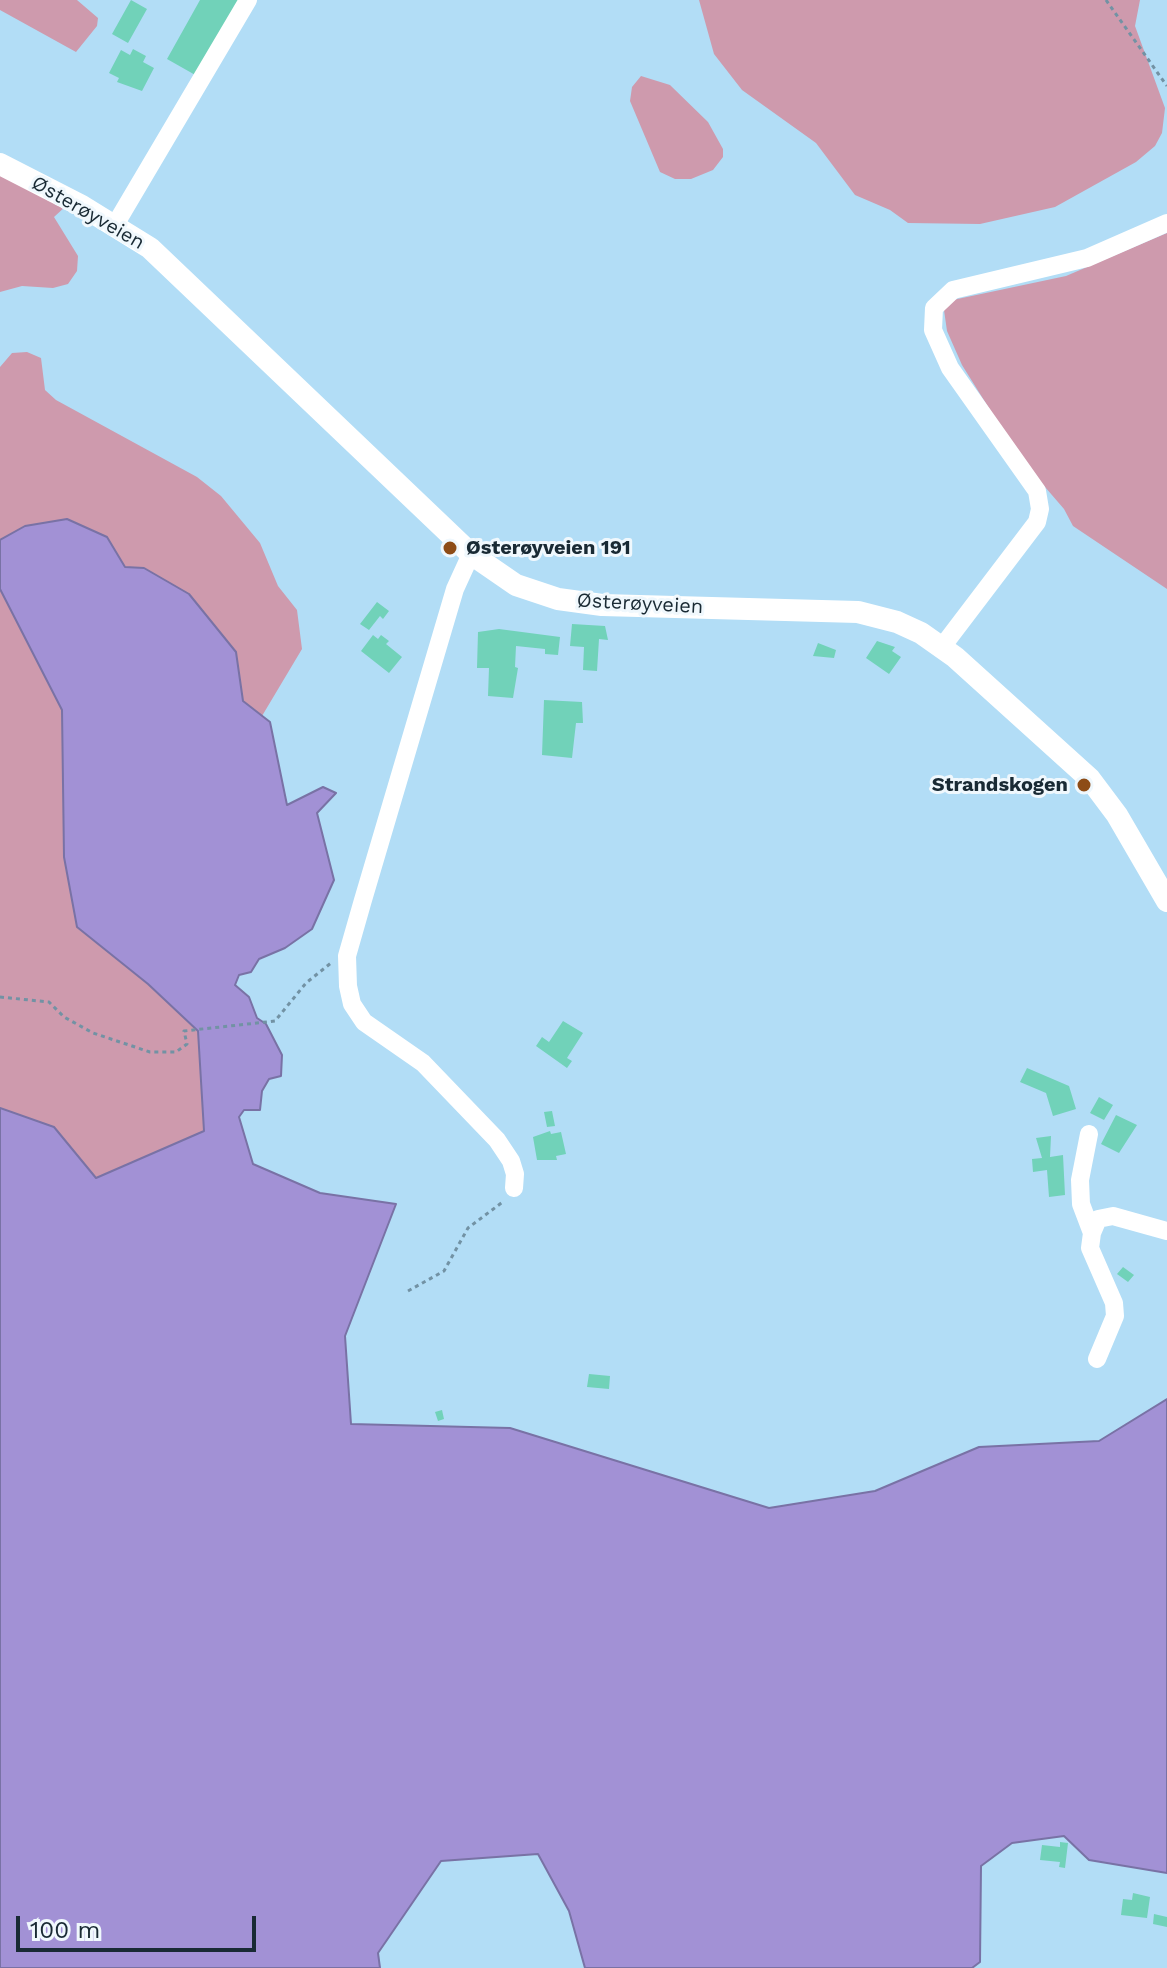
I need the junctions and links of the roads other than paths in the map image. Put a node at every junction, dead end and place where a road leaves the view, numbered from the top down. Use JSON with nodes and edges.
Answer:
{"nodes":[{"id":1,"x":248,"y":0,"type":"edge"},
{"id":2,"x":0,"y":164,"type":"edge"},
{"id":3,"x":1167,"y":223,"type":"edge"},
{"id":4,"x":115,"y":225,"type":"junction"},
{"id":5,"x":471,"y":554,"type":"junction"},
{"id":6,"x":942,"y":647,"type":"junction"},
{"id":7,"x":1167,"y":901,"type":"edge"},
{"id":8,"x":1089,"y":1134,"type":"dead end"},
{"id":9,"x":514,"y":1188,"type":"road end"},
{"id":10,"x":1167,"y":1231,"type":"edge"},
{"id":11,"x":1092,"y":1233,"type":"junction"},
{"id":12,"x":1097,"y":1359,"type":"dead end"}],
"edges":[{"from":1,"to":4,"type":"street"},
{"from":2,"to":4,"type":"main road","name":"Østerøyveien"},
{"from":3,"to":6,"type":"street"},
{"from":4,"to":5,"type":"main road","name":"Østerøyveien"},
{"from":5,"to":6,"type":"main road","name":"Østerøyveien"},
{"from":5,"to":9,"type":"street"},
{"from":6,"to":7,"type":"main road","name":"Østerøyveien"},
{"from":8,"to":11,"type":"street"},
{"from":10,"to":11,"type":"street"},
{"from":11,"to":12,"type":"street"}]}
